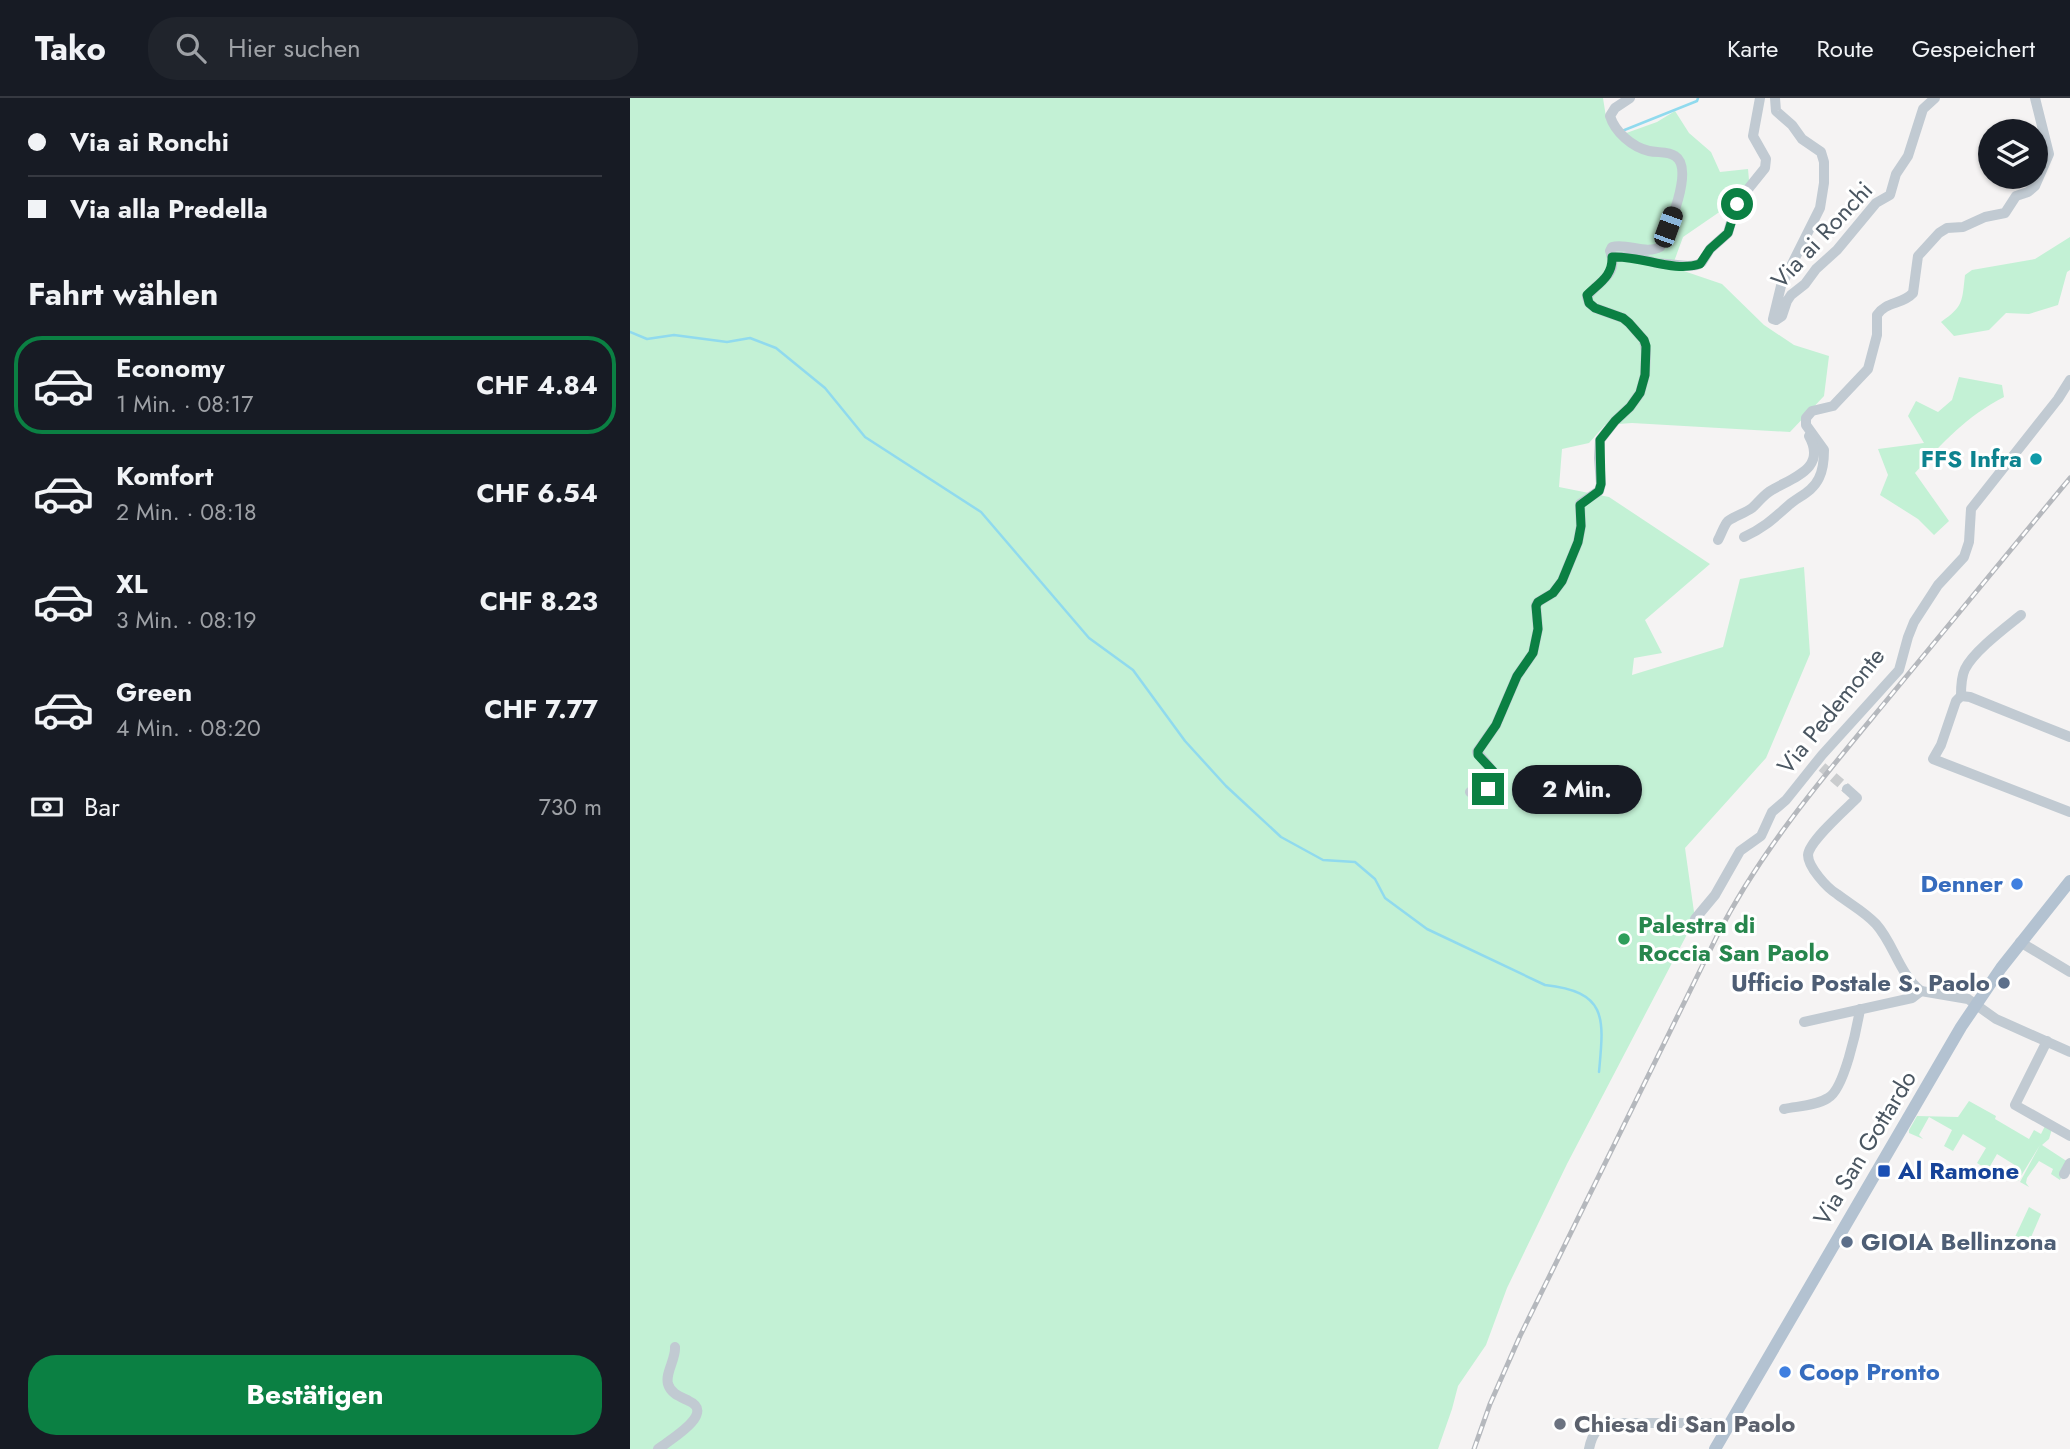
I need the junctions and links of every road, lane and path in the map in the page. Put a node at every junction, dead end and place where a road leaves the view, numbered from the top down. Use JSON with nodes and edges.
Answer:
{"nodes":[{"id":1,"x":1630,"y":98,"type":"edge"},
{"id":2,"x":1760,"y":98,"type":"edge"},
{"id":3,"x":1775,"y":98,"type":"edge"},
{"id":4,"x":1935,"y":98,"type":"edge"},
{"id":5,"x":2035,"y":98,"type":"edge"},
{"id":6,"x":1612,"y":257,"type":"junction"},
{"id":7,"x":2070,"y":380,"type":"edge"},
{"id":8,"x":1805,"y":422,"type":"junction"},
{"id":9,"x":1744,"y":537,"type":"dead end"},
{"id":10,"x":1718,"y":540,"type":"dead end"},
{"id":11,"x":2021,"y":615,"type":"dead end"},
{"id":12,"x":1961,"y":696,"type":"junction"},
{"id":13,"x":2070,"y":737,"type":"edge"},
{"id":14,"x":1847,"y":789,"type":"dead end"},
{"id":15,"x":1470,"y":792,"type":"dead end"},
{"id":16,"x":2070,"y":812,"type":"edge"},
{"id":17,"x":2070,"y":880,"type":"edge"},
{"id":18,"x":1695,"y":919,"type":"dead end"},
{"id":19,"x":2020,"y":942,"type":"junction"},
{"id":20,"x":2070,"y":972,"type":"edge"},
{"id":21,"x":1921,"y":992,"type":"junction"},
{"id":22,"x":1975,"y":1004,"type":"junction"},
{"id":23,"x":1860,"y":1009,"type":"junction"},
{"id":24,"x":1804,"y":1022,"type":"dead end"},
{"id":25,"x":2047,"y":1041,"type":"junction"},
{"id":26,"x":2070,"y":1052,"type":"edge"},
{"id":27,"x":1784,"y":1109,"type":"dead end"},
{"id":28,"x":2070,"y":1136,"type":"edge"},
{"id":29,"x":2070,"y":1164,"type":"edge"},
{"id":30,"x":2064,"y":1174,"type":"dead end"},
{"id":31,"x":676,"y":1347,"type":"dead end"},
{"id":32,"x":1726,"y":1429,"type":"junction"},
{"id":33,"x":658,"y":1449,"type":"edge"},
{"id":34,"x":1589,"y":1449,"type":"edge"},
{"id":35,"x":1715,"y":1449,"type":"edge"}],
"edges":[{"from":1,"to":6,"type":"street"},
{"from":2,"to":6,"type":"street"},
{"from":3,"to":4,"type":"street","name":"Via ai Ronchi"},
{"from":5,"to":8,"type":"street"},
{"from":6,"to":15,"type":"street"},
{"from":7,"to":18,"type":"street","name":"Via Pedemonte"},
{"from":8,"to":9,"type":"street"},
{"from":8,"to":10,"type":"street"},
{"from":11,"to":12,"type":"street"},
{"from":12,"to":13,"type":"street"},
{"from":12,"to":16,"type":"street"},
{"from":14,"to":21,"type":"street"},
{"from":17,"to":19,"type":"main road","name":"Via San Gottardo"},
{"from":19,"to":20,"type":"street"},
{"from":19,"to":22,"type":"main road","name":"Via San Gottardo"},
{"from":21,"to":22,"type":"street"},
{"from":21,"to":23,"type":"street"},
{"from":22,"to":25,"type":"street"},
{"from":22,"to":32,"type":"main road","name":"Via San Gottardo"},
{"from":23,"to":24,"type":"street"},
{"from":23,"to":27,"type":"street"},
{"from":25,"to":26,"type":"street"},
{"from":25,"to":28,"type":"street"},
{"from":29,"to":30,"type":"street"},
{"from":31,"to":33,"type":"street"},
{"from":32,"to":34,"type":"street"},
{"from":32,"to":35,"type":"main road","name":"Via San Gottardo"}]}
